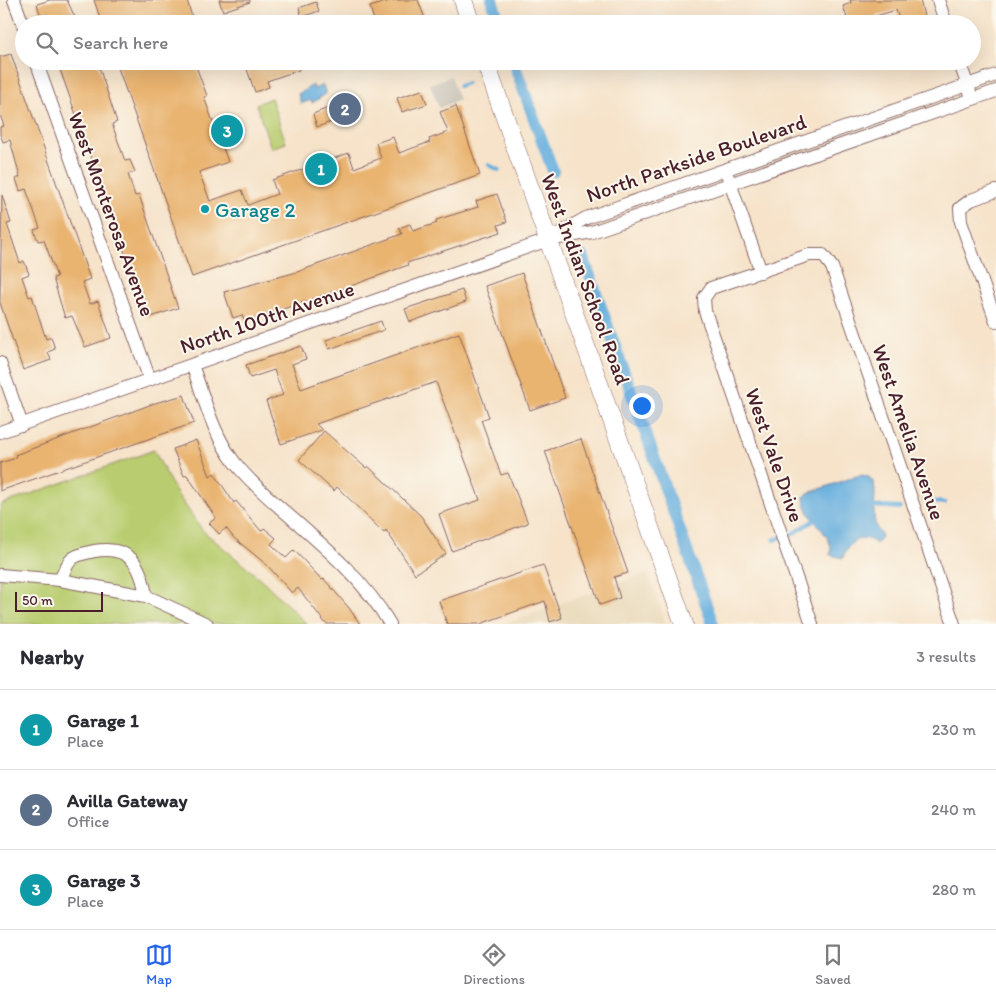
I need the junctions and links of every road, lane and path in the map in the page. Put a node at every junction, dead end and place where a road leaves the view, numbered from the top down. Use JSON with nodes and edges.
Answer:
{"nodes":[{"id":1,"x":14,"y":0,"type":"edge"},
{"id":2,"x":463,"y":0,"type":"edge"},
{"id":3,"x":938,"y":0,"type":"edge"},
{"id":4,"x":19,"y":15,"type":"edge"},
{"id":5,"x":468,"y":15,"type":"edge"},
{"id":6,"x":943,"y":15,"type":"edge"},
{"id":7,"x":39,"y":70,"type":"edge"},
{"id":8,"x":488,"y":70,"type":"edge"},
{"id":9,"x":962,"y":70,"type":"edge"},
{"id":10,"x":996,"y":75,"type":"edge"},
{"id":11,"x":968,"y":85,"type":"junction"},
{"id":12,"x":996,"y":91,"type":"edge"},
{"id":13,"x":972,"y":99,"type":"junction"},
{"id":14,"x":725,"y":169,"type":"junction"},
{"id":15,"x":730,"y":183,"type":"junction"},
{"id":16,"x":996,"y":191,"type":"edge"},
{"id":17,"x":548,"y":240,"type":"junction"},
{"id":18,"x":761,"y":272,"type":"junction"},
{"id":19,"x":996,"y":321,"type":"edge"},
{"id":20,"x":0,"y":363,"type":"edge"},
{"id":21,"x":192,"y":365,"type":"junction"},
{"id":22,"x":150,"y":380,"type":"junction"},
{"id":23,"x":22,"y":425,"type":"junction"},
{"id":24,"x":0,"y":432,"type":"edge"},
{"id":25,"x":0,"y":575,"type":"edge"},
{"id":26,"x":60,"y":580,"type":"junction"},
{"id":27,"x":146,"y":596,"type":"junction"},
{"id":28,"x":207,"y":624,"type":"edge"},
{"id":29,"x":390,"y":624,"type":"edge"},
{"id":30,"x":684,"y":624,"type":"edge"},
{"id":31,"x":812,"y":624,"type":"edge"},
{"id":32,"x":954,"y":624,"type":"edge"}],
"edges":[{"from":1,"to":4,"type":"street"},
{"from":2,"to":5,"type":"main road"},
{"from":3,"to":6,"type":"street"},
{"from":7,"to":22,"type":"street","name":"West Monterosa Avenue"},
{"from":8,"to":17,"type":"main road","name":"West Indian School Road"},
{"from":9,"to":11,"type":"street"},
{"from":10,"to":11,"type":"street","name":"North Parkside Boulevard"},
{"from":11,"to":13,"type":"street"},
{"from":11,"to":14,"type":"street","name":"North Parkside Boulevard"},
{"from":12,"to":13,"type":"street","name":"North Parkside Boulevard"},
{"from":13,"to":15,"type":"street","name":"North Parkside Boulevard"},
{"from":14,"to":15,"type":"street"},
{"from":14,"to":17,"type":"street","name":"North Parkside Boulevard"},
{"from":15,"to":17,"type":"street","name":"North Parkside Boulevard"},
{"from":15,"to":18,"type":"street"},
{"from":16,"to":19,"type":"street"},
{"from":17,"to":21,"type":"street","name":"North 100th Avenue"},
{"from":17,"to":30,"type":"main road","name":"West Indian School Road"},
{"from":18,"to":31,"type":"street","name":"West Vale Drive"},
{"from":18,"to":32,"type":"street","name":"West Amelia Avenue"},
{"from":20,"to":23,"type":"street"},
{"from":21,"to":22,"type":"street","name":"North 100th Avenue"},
{"from":21,"to":29,"type":"street"},
{"from":22,"to":23,"type":"street","name":"North 100th Avenue"},
{"from":23,"to":24,"type":"street","name":"North 100th Avenue"},
{"from":25,"to":26,"type":"street"},
{"from":26,"to":27,"type":"street"},
{"from":26,"to":27,"type":"street"},
{"from":27,"to":28,"type":"street"}]}
